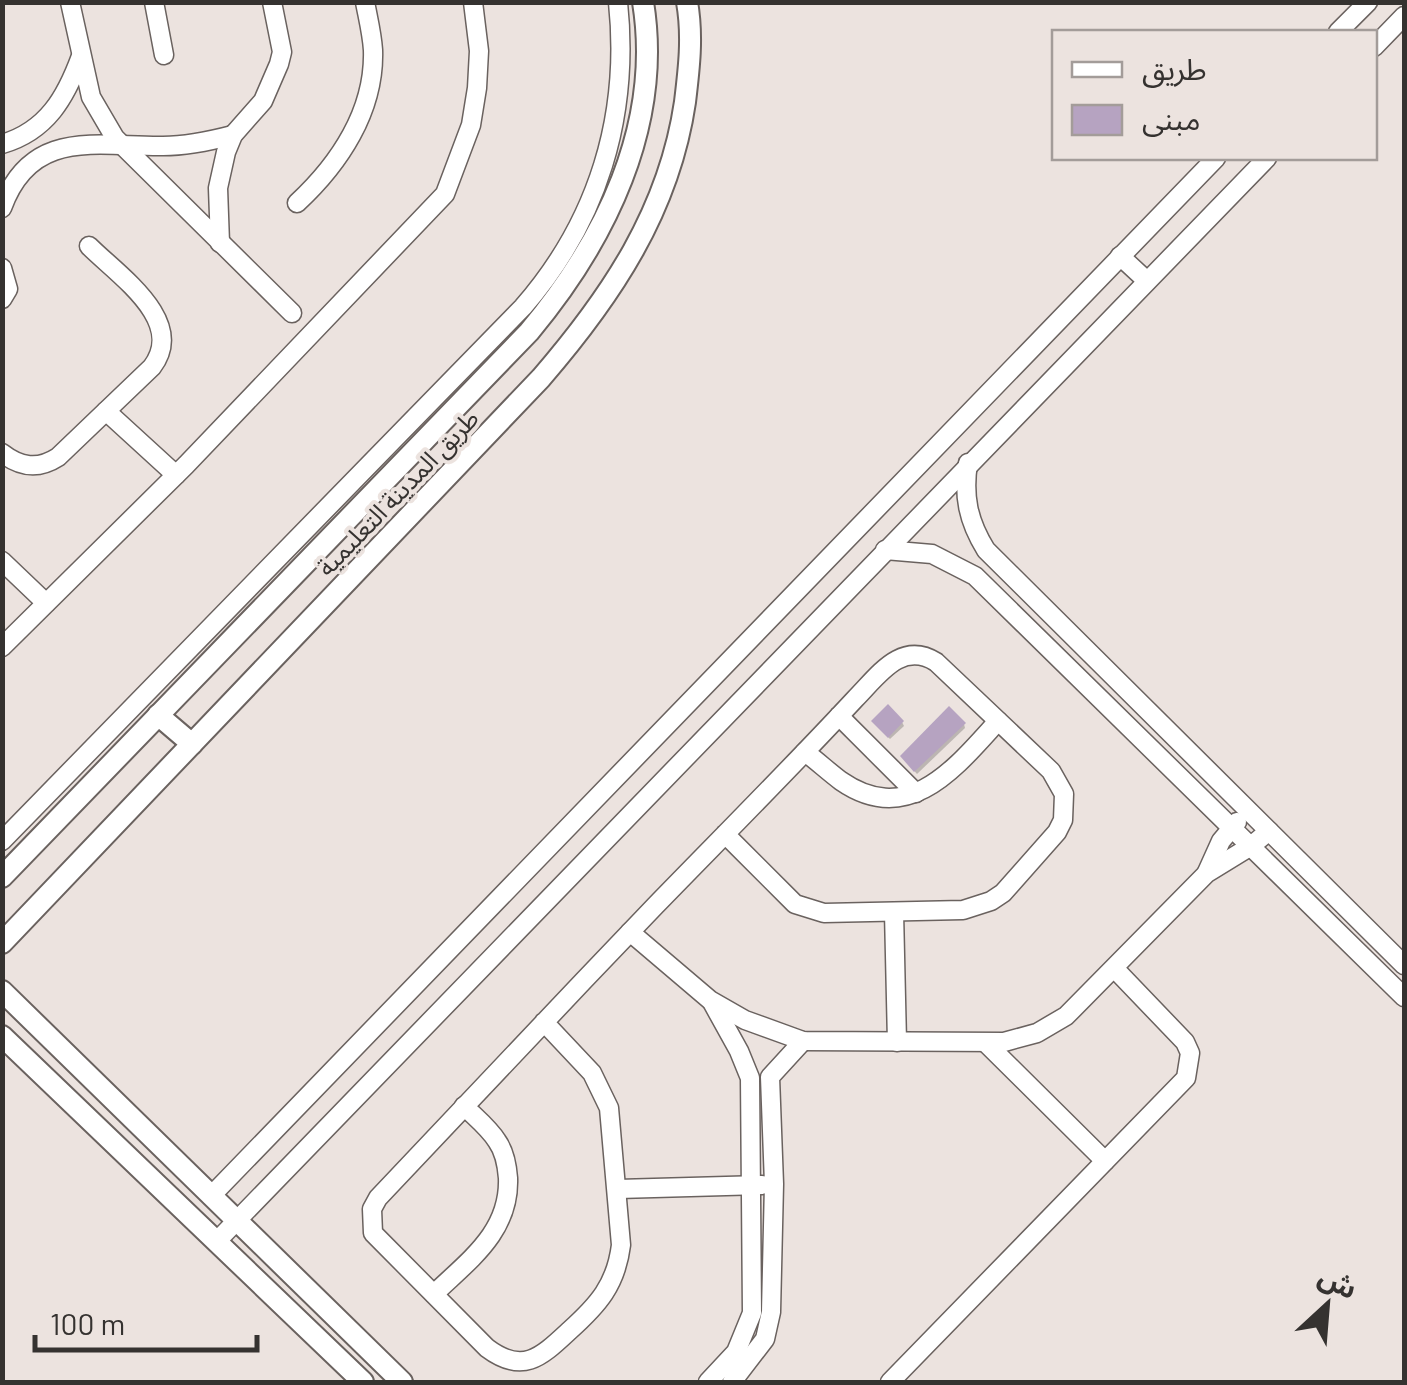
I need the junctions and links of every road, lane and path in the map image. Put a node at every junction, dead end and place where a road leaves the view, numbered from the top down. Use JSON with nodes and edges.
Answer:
{"nodes":[{"id":1,"x":70,"y":2,"type":"edge"},
{"id":2,"x":154,"y":2,"type":"edge"},
{"id":3,"x":272,"y":2,"type":"edge"},
{"id":4,"x":365,"y":2,"type":"edge"},
{"id":5,"x":473,"y":2,"type":"edge"},
{"id":6,"x":618,"y":2,"type":"edge"},
{"id":7,"x":642,"y":2,"type":"edge"},
{"id":8,"x":687,"y":2,"type":"edge"},
{"id":9,"x":1368,"y":2,"type":"edge"},
{"id":10,"x":1404,"y":16,"type":"edge"},
{"id":11,"x":1340,"y":30,"type":"edge"},
{"id":12,"x":1377,"y":44,"type":"edge"},
{"id":13,"x":164,"y":55,"type":"dead end"},
{"id":14,"x":81,"y":56,"type":"junction"},
{"id":15,"x":233,"y":135,"type":"junction"},
{"id":16,"x":120,"y":143,"type":"junction"},
{"id":17,"x":2,"y":144,"type":"edge"},
{"id":18,"x":1214,"y":160,"type":"edge"},
{"id":19,"x":1265,"y":160,"type":"edge"},
{"id":20,"x":297,"y":203,"type":"dead end"},
{"id":21,"x":2,"y":208,"type":"edge"},
{"id":22,"x":220,"y":243,"type":"junction"},
{"id":23,"x":90,"y":246,"type":"dead end"},
{"id":24,"x":1120,"y":256,"type":"junction"},
{"id":25,"x":2,"y":268,"type":"edge"},
{"id":26,"x":1148,"y":281,"type":"junction"},
{"id":27,"x":2,"y":298,"type":"edge"},
{"id":28,"x":292,"y":314,"type":"dead end"},
{"id":29,"x":106,"y":411,"type":"junction"},
{"id":30,"x":2,"y":452,"type":"edge"},
{"id":31,"x":968,"y":462,"type":"junction"},
{"id":32,"x":176,"y":475,"type":"junction"},
{"id":33,"x":885,"y":550,"type":"junction"},
{"id":34,"x":2,"y":561,"type":"edge"},
{"id":35,"x":46,"y":603,"type":"junction"},
{"id":36,"x":2,"y":646,"type":"edge"},
{"id":37,"x":158,"y":715,"type":"junction"},
{"id":38,"x":839,"y":716,"type":"junction"},
{"id":39,"x":998,"y":721,"type":"junction"},
{"id":40,"x":192,"y":744,"type":"junction"},
{"id":41,"x":804,"y":752,"type":"junction"},
{"id":42,"x":916,"y":793,"type":"junction"},
{"id":43,"x":1249,"y":811,"type":"junction"},
{"id":44,"x":1231,"y":826,"type":"junction"},
{"id":45,"x":1270,"y":831,"type":"junction"},
{"id":46,"x":725,"y":834,"type":"junction"},
{"id":47,"x":2,"y":841,"type":"edge"},
{"id":48,"x":1251,"y":846,"type":"junction"},
{"id":49,"x":1207,"y":873,"type":"junction"},
{"id":50,"x":2,"y":877,"type":"edge"},
{"id":51,"x":894,"y":912,"type":"junction"},
{"id":52,"x":630,"y":932,"type":"junction"},
{"id":53,"x":2,"y":943,"type":"edge"},
{"id":54,"x":1404,"y":965,"type":"edge"},
{"id":55,"x":1115,"y":969,"type":"junction"},
{"id":56,"x":2,"y":991,"type":"edge"},
{"id":57,"x":1404,"y":997,"type":"edge"},
{"id":58,"x":710,"y":1000,"type":"junction"},
{"id":59,"x":544,"y":1022,"type":"junction"},
{"id":60,"x":2,"y":1036,"type":"edge"},
{"id":61,"x":803,"y":1041,"type":"junction"},
{"id":62,"x":897,"y":1042,"type":"junction"},
{"id":63,"x":986,"y":1044,"type":"junction"},
{"id":64,"x":464,"y":1106,"type":"junction"},
{"id":65,"x":1106,"y":1161,"type":"junction"},
{"id":66,"x":774,"y":1184,"type":"junction"},
{"id":67,"x":752,"y":1186,"type":"junction"},
{"id":68,"x":618,"y":1189,"type":"junction"},
{"id":69,"x":211,"y":1196,"type":"junction"},
{"id":70,"x":237,"y":1221,"type":"junction"},
{"id":71,"x":217,"y":1241,"type":"junction"},
{"id":72,"x":434,"y":1294,"type":"junction"},
{"id":73,"x":363,"y":1382,"type":"edge"},
{"id":74,"x":402,"y":1382,"type":"edge"},
{"id":75,"x":708,"y":1382,"type":"edge"},
{"id":76,"x":732,"y":1382,"type":"edge"},
{"id":77,"x":890,"y":1382,"type":"edge"}],
"edges":[{"from":1,"to":14,"type":"street"},
{"from":2,"to":13,"type":"street"},
{"from":3,"to":15,"type":"street"},
{"from":4,"to":20,"type":"street"},
{"from":5,"to":32,"type":"street"},
{"from":6,"to":47,"type":"street"},
{"from":7,"to":37,"type":"street","name":"طريق المدينة التعليمية"},
{"from":8,"to":40,"type":"street","name":"طريق المدينة التعليمية"},
{"from":9,"to":11,"type":"street"},
{"from":10,"to":12,"type":"street"},
{"from":14,"to":16,"type":"street"},
{"from":14,"to":17,"type":"street"},
{"from":15,"to":16,"type":"street"},
{"from":15,"to":22,"type":"street"},
{"from":16,"to":21,"type":"street"},
{"from":16,"to":22,"type":"street"},
{"from":18,"to":24,"type":"street"},
{"from":19,"to":26,"type":"street"},
{"from":22,"to":28,"type":"street"},
{"from":23,"to":29,"type":"street"},
{"from":24,"to":26,"type":"street"},
{"from":24,"to":69,"type":"street"},
{"from":25,"to":27,"type":"street"},
{"from":26,"to":31,"type":"street"},
{"from":29,"to":30,"type":"street"},
{"from":29,"to":32,"type":"street"},
{"from":31,"to":33,"type":"street"},
{"from":31,"to":43,"type":"street"},
{"from":32,"to":35,"type":"street"},
{"from":33,"to":44,"type":"street"},
{"from":33,"to":70,"type":"street"},
{"from":34,"to":35,"type":"street"},
{"from":35,"to":36,"type":"street"},
{"from":37,"to":40,"type":"street"},
{"from":37,"to":50,"type":"street","name":"طريق المدينة التعليمية"},
{"from":38,"to":39,"type":"street"},
{"from":38,"to":41,"type":"street"},
{"from":38,"to":42,"type":"street"},
{"from":39,"to":42,"type":"street"},
{"from":39,"to":51,"type":"street"},
{"from":40,"to":53,"type":"street","name":"طريق المدينة التعليمية"},
{"from":41,"to":42,"type":"street"},
{"from":41,"to":46,"type":"street"},
{"from":43,"to":44,"type":"street"},
{"from":43,"to":45,"type":"street"},
{"from":44,"to":48,"type":"street"},
{"from":44,"to":49,"type":"street"},
{"from":45,"to":48,"type":"street"},
{"from":45,"to":54,"type":"street"},
{"from":46,"to":51,"type":"street"},
{"from":46,"to":52,"type":"street"},
{"from":48,"to":49,"type":"street"},
{"from":48,"to":57,"type":"street"},
{"from":49,"to":55,"type":"street"},
{"from":51,"to":62,"type":"street"},
{"from":52,"to":58,"type":"street"},
{"from":52,"to":59,"type":"street"},
{"from":55,"to":63,"type":"street"},
{"from":55,"to":65,"type":"street"},
{"from":56,"to":69,"type":"street"},
{"from":58,"to":61,"type":"street"},
{"from":58,"to":67,"type":"street"},
{"from":59,"to":64,"type":"street"},
{"from":59,"to":68,"type":"street"},
{"from":60,"to":71,"type":"street"},
{"from":61,"to":62,"type":"street"},
{"from":61,"to":66,"type":"street"},
{"from":62,"to":63,"type":"street"},
{"from":63,"to":65,"type":"street"},
{"from":64,"to":72,"type":"street"},
{"from":64,"to":72,"type":"street"},
{"from":65,"to":77,"type":"street"},
{"from":66,"to":67,"type":"street"},
{"from":66,"to":76,"type":"street"},
{"from":67,"to":68,"type":"street"},
{"from":67,"to":75,"type":"street"},
{"from":68,"to":72,"type":"street"},
{"from":69,"to":70,"type":"street"},
{"from":70,"to":71,"type":"street"},
{"from":70,"to":74,"type":"street"},
{"from":71,"to":73,"type":"street"}]}
